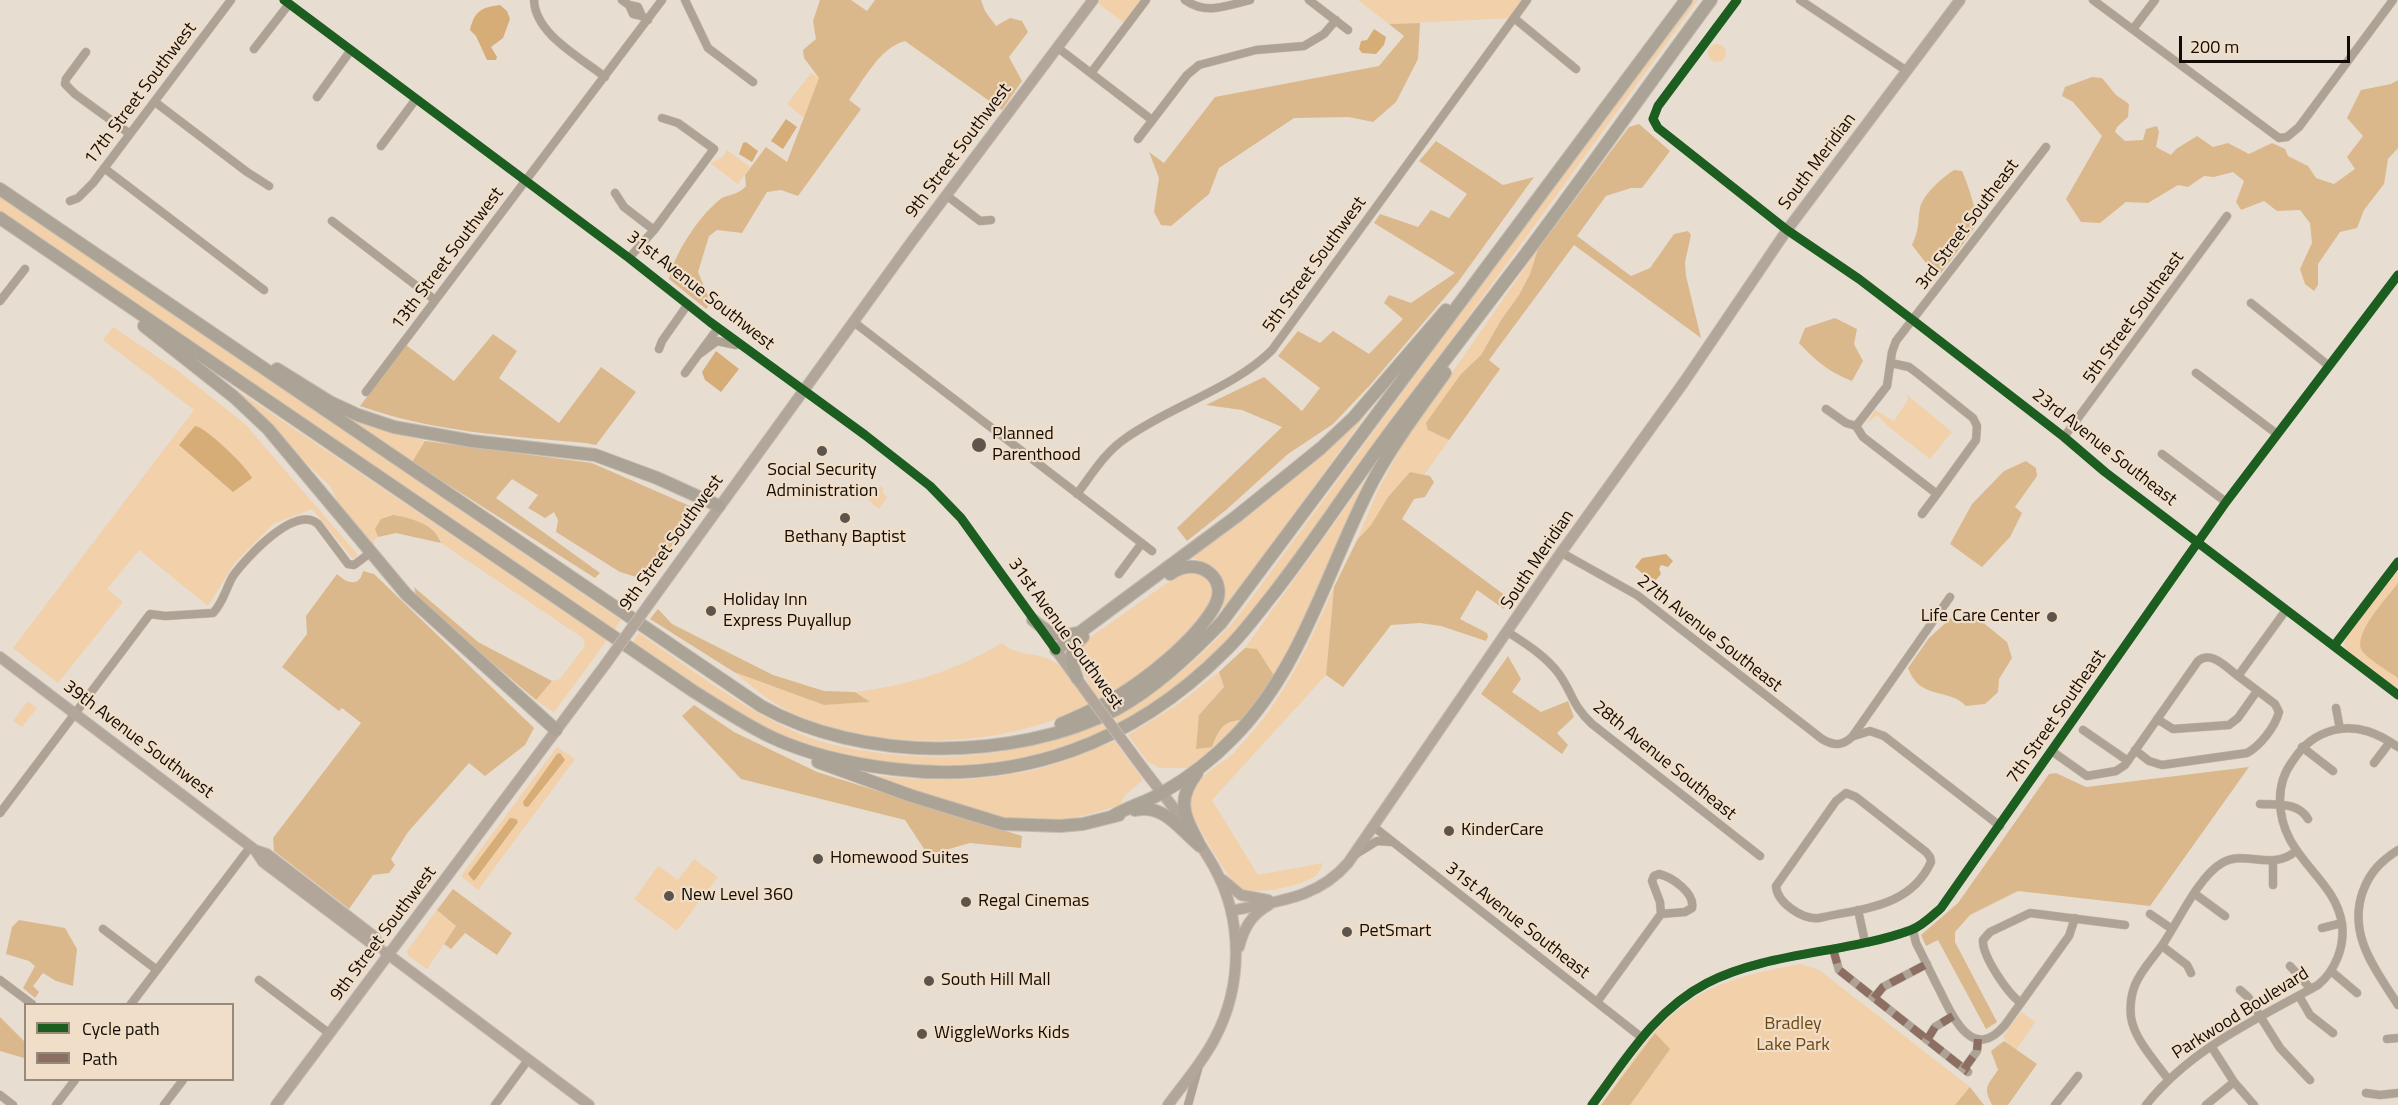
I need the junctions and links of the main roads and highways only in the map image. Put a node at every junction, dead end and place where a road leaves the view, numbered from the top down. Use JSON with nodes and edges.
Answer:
{"nodes":[{"id":1,"x":1094,"y":0,"type":"edge"},
{"id":2,"x":1686,"y":0,"type":"edge"},
{"id":3,"x":1711,"y":0,"type":"edge"},
{"id":4,"x":1960,"y":0,"type":"edge"},
{"id":5,"x":0,"y":189,"type":"edge"},
{"id":6,"x":0,"y":218,"type":"edge"},
{"id":7,"x":31,"y":239,"type":"junction"},
{"id":8,"x":1506,"y":242,"type":"junction"},
{"id":9,"x":1525,"y":255,"type":"junction"},
{"id":10,"x":126,"y":274,"type":"junction"},
{"id":11,"x":719,"y":506,"type":"junction"},
{"id":12,"x":1034,"y":620,"type":"road end"},
{"id":13,"x":1091,"y":625,"type":"junction"},
{"id":14,"x":1056,"y":650,"type":"joint"},
{"id":15,"x":0,"y":657,"type":"edge"},
{"id":16,"x":1077,"y":678,"type":"junction"},
{"id":17,"x":723,"y":710,"type":"junction"},
{"id":18,"x":556,"y":730,"type":"junction"},
{"id":19,"x":1035,"y":737,"type":"junction"},
{"id":20,"x":1207,"y":762,"type":"junction"},
{"id":21,"x":1161,"y":794,"type":"junction"},
{"id":22,"x":1113,"y":816,"type":"junction"},
{"id":23,"x":1200,"y":846,"type":"junction"},
{"id":24,"x":1215,"y":868,"type":"junction"},
{"id":25,"x":1277,"y":901,"type":"junction"},
{"id":26,"x":1231,"y":910,"type":"junction"},
{"id":27,"x":390,"y":955,"type":"junction"},
{"id":28,"x":1236,"y":958,"type":"junction"},
{"id":29,"x":276,"y":1105,"type":"edge"},
{"id":30,"x":589,"y":1105,"type":"edge"},
{"id":31,"x":1168,"y":1105,"type":"edge"}],
"edges":[{"from":1,"to":11,"type":"main road","name":"9th Street Southwest"},
{"from":2,"to":8,"type":"highway"},
{"from":3,"to":9,"type":"highway"},
{"from":4,"to":25,"type":"main road","name":"South Meridian"},
{"from":5,"to":10,"type":"highway"},
{"from":6,"to":7,"type":"highway"},
{"from":7,"to":17,"type":"highway"},
{"from":7,"to":18,"type":"highway"},
{"from":8,"to":13,"type":"highway"},
{"from":8,"to":19,"type":"highway"},
{"from":9,"to":17,"type":"highway"},
{"from":9,"to":20,"type":"highway"},
{"from":10,"to":11,"type":"highway"},
{"from":10,"to":19,"type":"highway"},
{"from":11,"to":18,"type":"main road","name":"9th Street Southwest","bridge":true},
{"from":12,"to":13,"type":"highway"},
{"from":13,"to":14,"type":"highway"},
{"from":14,"to":16,"type":"main road","name":"31st Avenue Southwest"},
{"from":15,"to":27,"type":"main road","name":"39th Avenue Southwest"},
{"from":16,"to":19,"type":"highway"},
{"from":16,"to":21,"type":"main road","name":"31st Avenue Southwest","bridge":true},
{"from":17,"to":22,"type":"highway"},
{"from":18,"to":27,"type":"main road","name":"9th Street Southwest"},
{"from":20,"to":21,"type":"highway"},
{"from":20,"to":23,"type":"highway"},
{"from":21,"to":22,"type":"highway"},
{"from":21,"to":23,"type":"main road","name":"31st Avenue Southwest"},
{"from":22,"to":23,"type":"highway"},
{"from":23,"to":24,"type":"main road","name":"31st Avenue Southwest"},
{"from":24,"to":25,"type":"main road"},
{"from":24,"to":26,"type":"main road","name":"31st Avenue Southwest"},
{"from":25,"to":26,"type":"main road","name":"South Meridian"},
{"from":25,"to":28,"type":"main road"},
{"from":26,"to":28,"type":"main road"},
{"from":27,"to":29,"type":"main road","name":"9th Street Southwest"},
{"from":27,"to":30,"type":"main road","name":"39th Avenue Southwest"},
{"from":28,"to":31,"type":"main road"}]}
